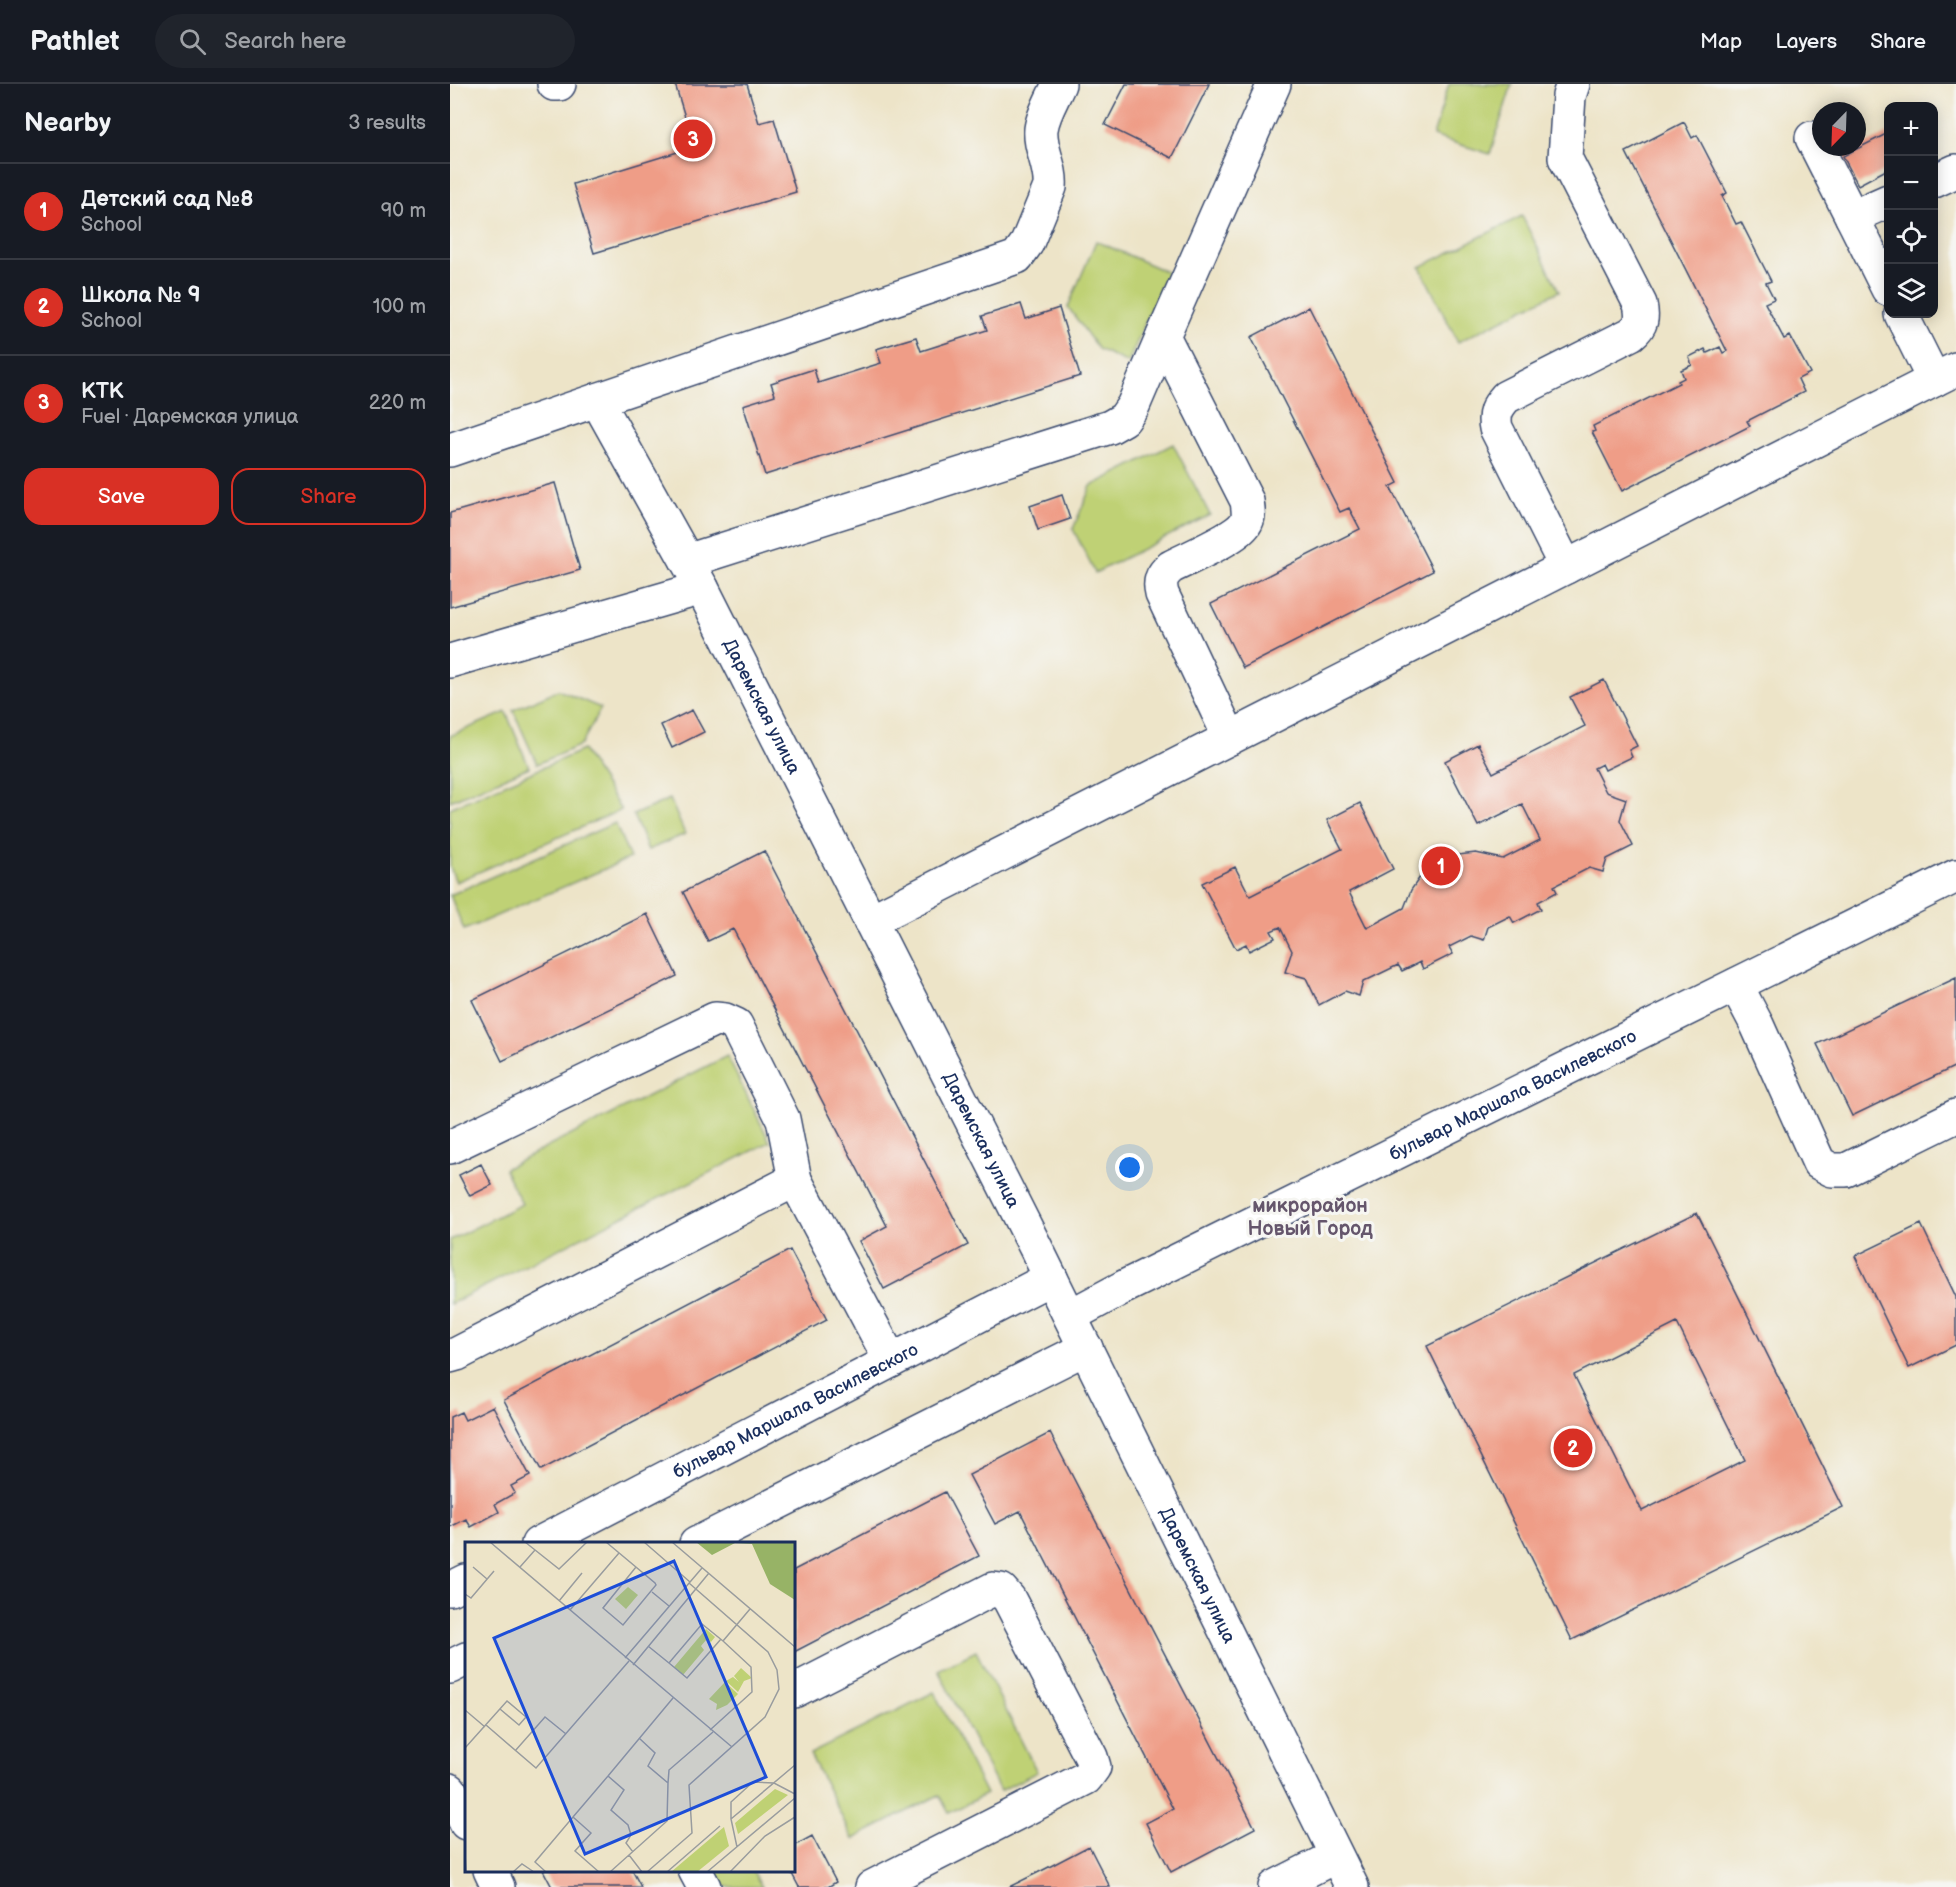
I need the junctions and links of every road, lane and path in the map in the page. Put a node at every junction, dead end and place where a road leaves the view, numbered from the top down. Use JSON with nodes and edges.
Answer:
{"nodes":[{"id":1,"x":554,"y":84,"type":"edge"},
{"id":2,"x":559,"y":84,"type":"edge"},
{"id":3,"x":1059,"y":84,"type":"edge"},
{"id":4,"x":1274,"y":84,"type":"edge"},
{"id":5,"x":1573,"y":84,"type":"edge"},
{"id":6,"x":1821,"y":156,"type":"edge"},
{"id":7,"x":1956,"y":171,"type":"edge"},
{"id":8,"x":1938,"y":179,"type":"edge"},
{"id":9,"x":1884,"y":203,"type":"edge"},
{"id":10,"x":1852,"y":217,"type":"junction"},
{"id":11,"x":1884,"y":281,"type":"edge"},
{"id":12,"x":1904,"y":318,"type":"edge"},
{"id":13,"x":1163,"y":336,"type":"junction"},
{"id":14,"x":1945,"y":375,"type":"edge"},
{"id":15,"x":597,"y":400,"type":"junction"},
{"id":16,"x":450,"y":450,"type":"edge"},
{"id":17,"x":1566,"y":567,"type":"junction"},
{"id":18,"x":694,"y":574,"type":"junction"},
{"id":19,"x":450,"y":661,"type":"edge"},
{"id":20,"x":1230,"y":738,"type":"junction"},
{"id":21,"x":1956,"y":876,"type":"edge"},
{"id":22,"x":870,"y":921,"type":"junction"},
{"id":23,"x":1736,"y":985,"type":"junction"},
{"id":24,"x":1956,"y":1116,"type":"edge"},
{"id":25,"x":450,"y":1148,"type":"edge"},
{"id":26,"x":795,"y":1180,"type":"junction"},
{"id":27,"x":1051,"y":1278,"type":"junction"},
{"id":28,"x":1070,"y":1316,"type":"junction"},
{"id":29,"x":1086,"y":1348,"type":"junction"},
{"id":30,"x":450,"y":1356,"type":"edge"},
{"id":31,"x":891,"y":1361,"type":"junction"},
{"id":32,"x":542,"y":1542,"type":"edge"},
{"id":33,"x":700,"y":1542,"type":"edge"},
{"id":34,"x":465,"y":1582,"type":"edge"},
{"id":35,"x":450,"y":1589,"type":"edge"},
{"id":36,"x":465,"y":1660,"type":"edge"},
{"id":37,"x":450,"y":1667,"type":"edge"},
{"id":38,"x":795,"y":1690,"type":"edge"},
{"id":39,"x":450,"y":1790,"type":"edge"},
{"id":40,"x":465,"y":1821,"type":"edge"},
{"id":41,"x":1336,"y":1856,"type":"junction"},
{"id":42,"x":491,"y":1872,"type":"edge"},
{"id":43,"x":696,"y":1872,"type":"edge"},
{"id":44,"x":498,"y":1887,"type":"edge"},
{"id":45,"x":704,"y":1887,"type":"edge"},
{"id":46,"x":872,"y":1887,"type":"edge"},
{"id":47,"x":1275,"y":1887,"type":"edge"},
{"id":48,"x":1352,"y":1887,"type":"edge"}],
"edges":[{"from":1,"to":2,"type":"street"},
{"from":3,"to":15,"type":"street"},
{"from":4,"to":13,"type":"street"},
{"from":5,"to":17,"type":"street"},
{"from":6,"to":10,"type":"street"},
{"from":7,"to":8,"type":"street"},
{"from":9,"to":10,"type":"street"},
{"from":10,"to":11,"type":"street"},
{"from":12,"to":14,"type":"street"},
{"from":13,"to":18,"type":"street"},
{"from":13,"to":20,"type":"street"},
{"from":14,"to":17,"type":"street"},
{"from":15,"to":16,"type":"street"},
{"from":15,"to":18,"type":"street","name":"Даремская улица"},
{"from":17,"to":20,"type":"street"},
{"from":18,"to":19,"type":"street"},
{"from":18,"to":22,"type":"street","name":"Даремская улица"},
{"from":20,"to":22,"type":"street"},
{"from":21,"to":23,"type":"street","name":"бульвар Маршала Василевского"},
{"from":22,"to":27,"type":"street","name":"Даремская улица"},
{"from":23,"to":24,"type":"street"},
{"from":23,"to":28,"type":"street","name":"бульвар Маршала Василевского"},
{"from":25,"to":26,"type":"street"},
{"from":26,"to":30,"type":"street"},
{"from":26,"to":31,"type":"street"},
{"from":27,"to":28,"type":"street","name":"Даремская улица"},
{"from":27,"to":31,"type":"street","name":"бульвар Маршала Василевского"},
{"from":28,"to":29,"type":"street","name":"Даремская улица"},
{"from":29,"to":33,"type":"street"},
{"from":29,"to":41,"type":"street","name":"Даремская улица"},
{"from":31,"to":32,"type":"street","name":"бульвар Маршала Василевского"},
{"from":34,"to":35,"type":"street"},
{"from":36,"to":37,"type":"street"},
{"from":38,"to":46,"type":"street"},
{"from":39,"to":40,"type":"street"},
{"from":41,"to":47,"type":"street"},
{"from":41,"to":48,"type":"street","name":"Даремская улица"},
{"from":42,"to":44,"type":"street"},
{"from":43,"to":45,"type":"street"}]}
